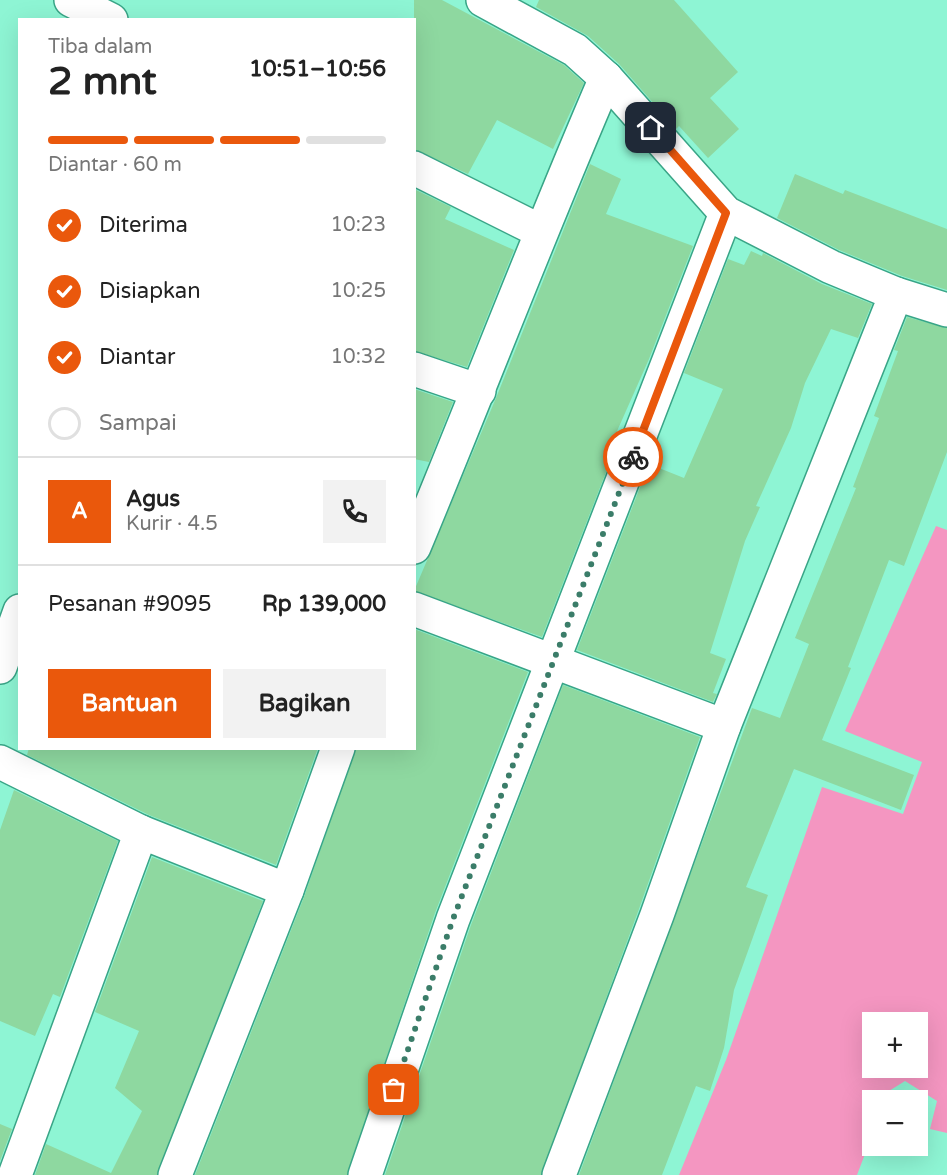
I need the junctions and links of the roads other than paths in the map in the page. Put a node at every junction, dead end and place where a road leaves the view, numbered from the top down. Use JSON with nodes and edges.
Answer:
{"nodes":[{"id":1,"x":71,"y":0,"type":"edge"},
{"id":2,"x":483,"y":0,"type":"edge"},
{"id":3,"x":107,"y":18,"type":"edge"},
{"id":4,"x":606,"y":78,"type":"junction"},
{"id":5,"x":416,"y":169,"type":"edge"},
{"id":6,"x":726,"y":213,"type":"junction"},
{"id":7,"x":540,"y":231,"type":"junction"},
{"id":8,"x":896,"y":294,"type":"junction"},
{"id":9,"x":947,"y":309,"type":"edge"},
{"id":10,"x":416,"y":370,"type":"edge"},
{"id":11,"x":479,"y":391,"type":"junction"},
{"id":12,"x":416,"y":543,"type":"edge"},
{"id":13,"x":416,"y":610,"type":"edge"},
{"id":14,"x":18,"y":617,"type":"edge"},
{"id":15,"x":554,"y":662,"type":"junction"},
{"id":16,"x":0,"y":667,"type":"edge"},
{"id":17,"x":724,"y":726,"type":"junction"},
{"id":18,"x":337,"y":750,"type":"edge"},
{"id":19,"x":0,"y":762,"type":"edge"},
{"id":20,"x":141,"y":832,"type":"junction"},
{"id":21,"x":287,"y":890,"type":"junction"},
{"id":22,"x":15,"y":1175,"type":"edge"},
{"id":23,"x":175,"y":1175,"type":"edge"},
{"id":24,"x":364,"y":1175,"type":"edge"},
{"id":25,"x":559,"y":1175,"type":"edge"}],
"edges":[{"from":1,"to":3,"type":"street"},
{"from":2,"to":4,"type":"street"},
{"from":4,"to":6,"type":"street"},
{"from":4,"to":7,"type":"street"},
{"from":5,"to":7,"type":"street"},
{"from":6,"to":8,"type":"street"},
{"from":6,"to":15,"type":"street"},
{"from":7,"to":11,"type":"street"},
{"from":8,"to":9,"type":"street"},
{"from":8,"to":17,"type":"street"},
{"from":10,"to":11,"type":"street"},
{"from":11,"to":12,"type":"street"},
{"from":13,"to":15,"type":"street"},
{"from":14,"to":16,"type":"street"},
{"from":15,"to":17,"type":"street"},
{"from":15,"to":24,"type":"street"},
{"from":17,"to":25,"type":"street"},
{"from":18,"to":21,"type":"street"},
{"from":19,"to":20,"type":"street"},
{"from":20,"to":21,"type":"street"},
{"from":20,"to":22,"type":"street"},
{"from":21,"to":23,"type":"street"}]}
